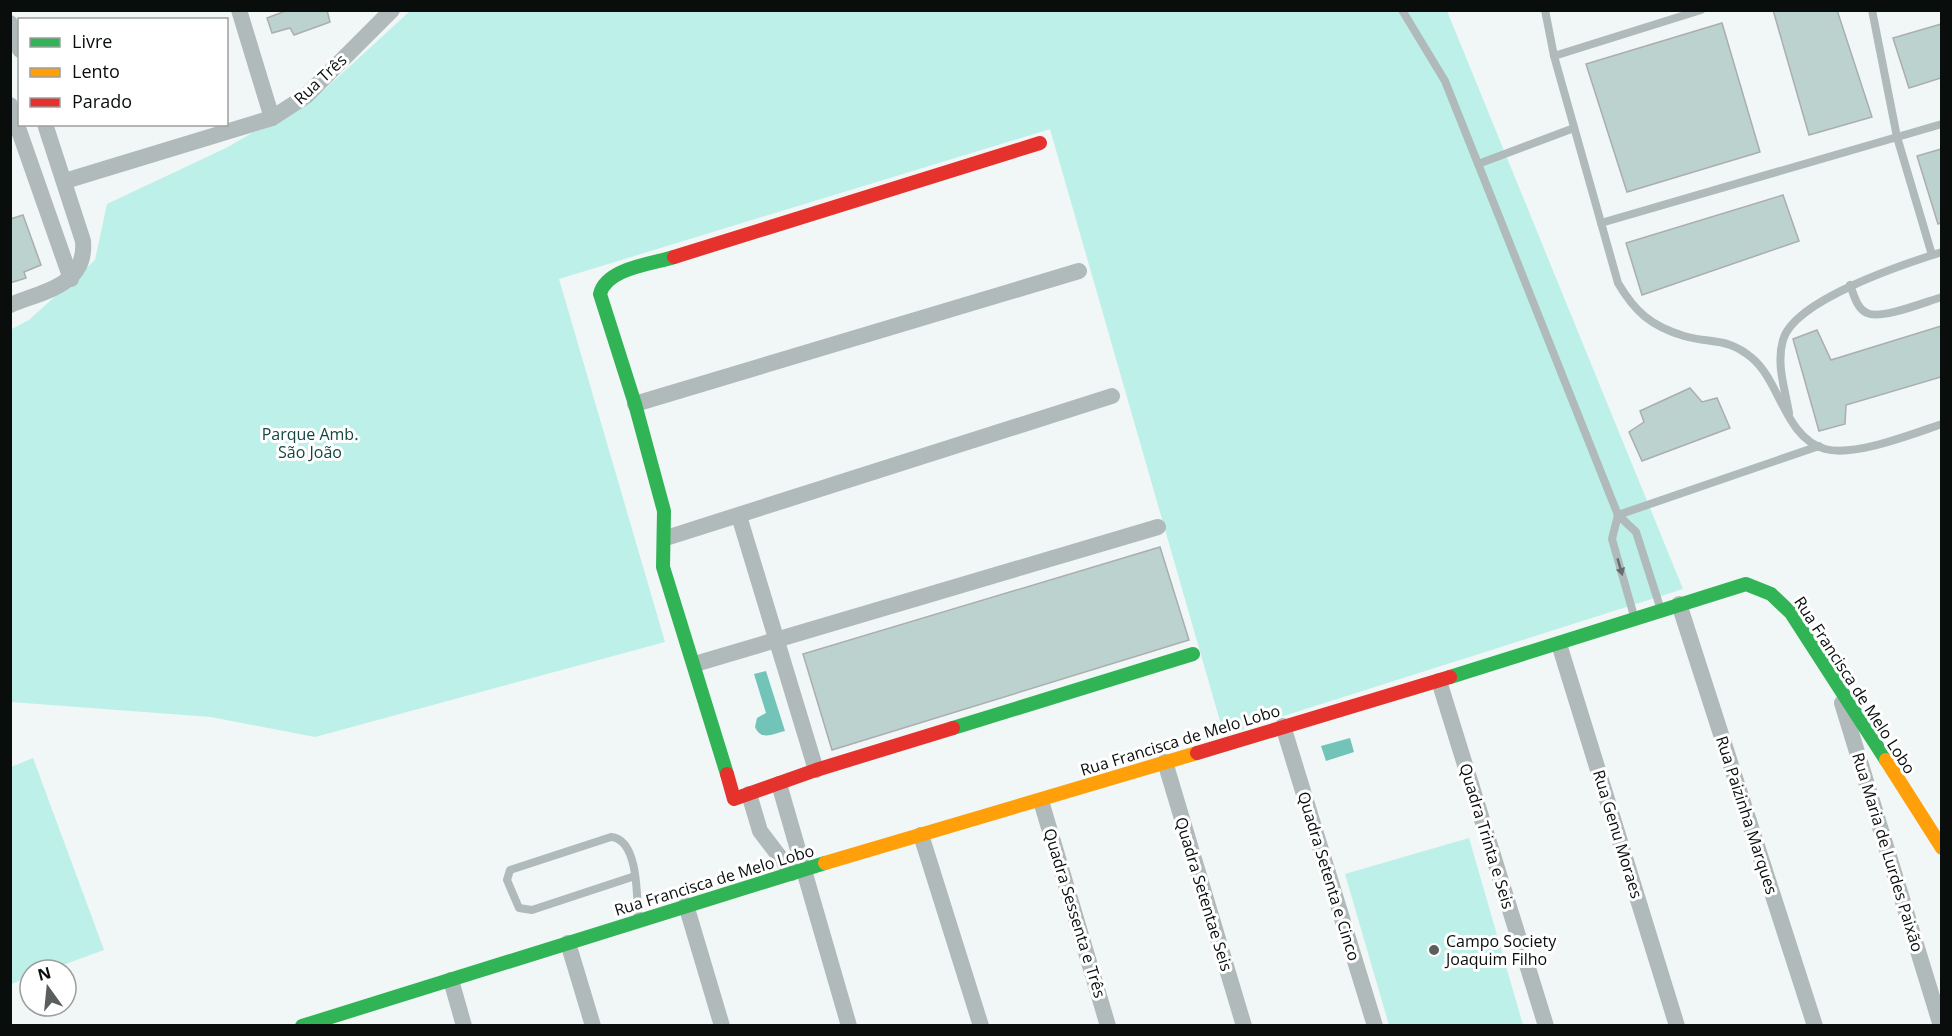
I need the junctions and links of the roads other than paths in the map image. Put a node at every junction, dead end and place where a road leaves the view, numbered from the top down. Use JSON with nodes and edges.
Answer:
{"nodes":[{"id":1,"x":239,"y":10,"type":"edge"},
{"id":2,"x":392,"y":10,"type":"edge"},
{"id":3,"x":1402,"y":10,"type":"edge"},
{"id":4,"x":1545,"y":10,"type":"edge"},
{"id":5,"x":1701,"y":10,"type":"edge"},
{"id":6,"x":1872,"y":10,"type":"edge"},
{"id":7,"x":10,"y":23,"type":"edge"},
{"id":8,"x":18,"y":45,"type":"edge"},
{"id":9,"x":1554,"y":56,"type":"junction"},
{"id":10,"x":10,"y":105,"type":"edge"},
{"id":11,"x":272,"y":118,"type":"junction"},
{"id":12,"x":1941,"y":124,"type":"edge"},
{"id":13,"x":46,"y":126,"type":"edge"},
{"id":14,"x":1574,"y":128,"type":"junction"},
{"id":15,"x":1897,"y":137,"type":"junction"},
{"id":16,"x":1040,"y":143,"type":"dead end"},
{"id":17,"x":1478,"y":164,"type":"junction"},
{"id":18,"x":65,"y":182,"type":"junction"},
{"id":19,"x":1601,"y":223,"type":"junction"},
{"id":20,"x":1937,"y":254,"type":"edge"},
{"id":21,"x":1079,"y":271,"type":"dead end"},
{"id":22,"x":71,"y":279,"type":"junction"},
{"id":23,"x":1850,"y":285,"type":"junction"},
{"id":24,"x":1941,"y":297,"type":"edge"},
{"id":25,"x":10,"y":306,"type":"edge"},
{"id":26,"x":1113,"y":396,"type":"dead end"},
{"id":27,"x":635,"y":404,"type":"junction"},
{"id":28,"x":1790,"y":418,"type":"junction"},
{"id":29,"x":1941,"y":424,"type":"edge"},
{"id":30,"x":1819,"y":446,"type":"junction"},
{"id":31,"x":1618,"y":515,"type":"junction"},
{"id":32,"x":739,"y":516,"type":"junction"},
{"id":33,"x":1158,"y":527,"type":"dead end"},
{"id":34,"x":666,"y":538,"type":"junction"},
{"id":35,"x":1679,"y":604,"type":"junction"},
{"id":36,"x":1661,"y":610,"type":"junction"},
{"id":37,"x":1635,"y":618,"type":"junction"},
{"id":38,"x":776,"y":640,"type":"junction"},
{"id":39,"x":1559,"y":644,"type":"junction"},
{"id":40,"x":1193,"y":654,"type":"dead end"},
{"id":41,"x":695,"y":664,"type":"junction"},
{"id":42,"x":1834,"y":679,"type":"junction"},
{"id":43,"x":1439,"y":681,"type":"junction"},
{"id":44,"x":1283,"y":726,"type":"junction"},
{"id":45,"x":1165,"y":762,"type":"junction"},
{"id":46,"x":816,"y":770,"type":"junction"},
{"id":47,"x":779,"y":784,"type":"junction"},
{"id":48,"x":749,"y":794,"type":"junction"},
{"id":49,"x":1041,"y":801,"type":"junction"},
{"id":50,"x":921,"y":835,"type":"junction"},
{"id":51,"x":1941,"y":848,"type":"edge"},
{"id":52,"x":797,"y":871,"type":"junction"},
{"id":53,"x":635,"y":876,"type":"junction"},
{"id":54,"x":686,"y":905,"type":"junction"},
{"id":55,"x":638,"y":921,"type":"junction"},
{"id":56,"x":568,"y":943,"type":"junction"},
{"id":57,"x":451,"y":980,"type":"junction"},
{"id":58,"x":331,"y":1021,"type":"edge"},
{"id":59,"x":302,"y":1026,"type":"edge"},
{"id":60,"x":464,"y":1026,"type":"edge"},
{"id":61,"x":593,"y":1026,"type":"edge"},
{"id":62,"x":722,"y":1026,"type":"edge"},
{"id":63,"x":849,"y":1026,"type":"edge"},
{"id":64,"x":981,"y":1026,"type":"edge"},
{"id":65,"x":1108,"y":1026,"type":"edge"},
{"id":66,"x":1244,"y":1026,"type":"edge"},
{"id":67,"x":1375,"y":1026,"type":"edge"},
{"id":68,"x":1546,"y":1026,"type":"edge"},
{"id":69,"x":1677,"y":1026,"type":"edge"},
{"id":70,"x":1815,"y":1026,"type":"edge"},
{"id":71,"x":1941,"y":1026,"type":"edge"}],
"edges":[{"from":1,"to":11,"type":"street"},
{"from":2,"to":11,"type":"street","name":"Rua Três"},
{"from":3,"to":17,"type":"lane"},
{"from":4,"to":9,"type":"lane"},
{"from":5,"to":9,"type":"lane"},
{"from":6,"to":15,"type":"lane"},
{"from":7,"to":8,"type":"street"},
{"from":9,"to":14,"type":"lane"},
{"from":10,"to":22,"type":"street"},
{"from":11,"to":18,"type":"street","name":"Rua Três"},
{"from":12,"to":15,"type":"lane"},
{"from":13,"to":18,"type":"street"},
{"from":14,"to":17,"type":"lane"},
{"from":14,"to":19,"type":"lane"},
{"from":15,"to":19,"type":"lane"},
{"from":15,"to":20,"type":"lane"},
{"from":16,"to":27,"type":"street"},
{"from":17,"to":31,"type":"lane"},
{"from":18,"to":22,"type":"street"},
{"from":19,"to":28,"type":"lane"},
{"from":20,"to":23,"type":"lane"},
{"from":21,"to":27,"type":"street"},
{"from":22,"to":25,"type":"street"},
{"from":23,"to":24,"type":"lane"},
{"from":23,"to":28,"type":"lane"},
{"from":26,"to":32,"type":"street"},
{"from":27,"to":34,"type":"street"},
{"from":28,"to":30,"type":"lane"},
{"from":29,"to":30,"type":"lane"},
{"from":30,"to":31,"type":"lane"},
{"from":31,"to":36,"type":"lane"},
{"from":31,"to":37,"type":"lane","one_way":true},
{"from":32,"to":34,"type":"street"},
{"from":32,"to":38,"type":"street"},
{"from":33,"to":38,"type":"street"},
{"from":34,"to":41,"type":"street"},
{"from":35,"to":36,"type":"street","name":"Rua Francisca de Melo Lobo"},
{"from":35,"to":42,"type":"street","name":"Rua Francisca de Melo Lobo"},
{"from":35,"to":70,"type":"street","name":"Rua Paizinha Marques"},
{"from":36,"to":37,"type":"street","name":"Rua Francisca de Melo Lobo"},
{"from":37,"to":39,"type":"street","name":"Rua Francisca de Melo Lobo"},
{"from":38,"to":41,"type":"street"},
{"from":38,"to":46,"type":"street"},
{"from":39,"to":43,"type":"street","name":"Rua Francisca de Melo Lobo"},
{"from":39,"to":69,"type":"street","name":"Rua Genu Moraes"},
{"from":40,"to":46,"type":"street"},
{"from":41,"to":48,"type":"street"},
{"from":42,"to":51,"type":"street","name":"Rua Francisca de Melo Lobo"},
{"from":42,"to":71,"type":"street","name":"Rua Maria de Lurdes Paixão"},
{"from":43,"to":44,"type":"street","name":"Rua Francisca de Melo Lobo"},
{"from":43,"to":68,"type":"street","name":"Quadra Trinta e Seis"},
{"from":44,"to":45,"type":"street","name":"Rua Francisca de Melo Lobo"},
{"from":44,"to":67,"type":"street","name":"Quadra Setenta e Cinco"},
{"from":45,"to":49,"type":"street","name":"Rua Francisca de Melo Lobo"},
{"from":45,"to":66,"type":"street","name":"Quadra Setentae Seis"},
{"from":46,"to":47,"type":"street"},
{"from":47,"to":48,"type":"street"},
{"from":47,"to":52,"type":"street"},
{"from":48,"to":52,"type":"street"},
{"from":49,"to":50,"type":"street","name":"Rua Francisca de Melo Lobo"},
{"from":49,"to":65,"type":"street","name":"Quadra Sessenta e Três"},
{"from":50,"to":52,"type":"street","name":"Rua Francisca de Melo Lobo"},
{"from":50,"to":64,"type":"street"},
{"from":52,"to":54,"type":"street","name":"Rua Francisca de Melo Lobo"},
{"from":52,"to":63,"type":"street"},
{"from":53,"to":53,"type":"lane"},
{"from":53,"to":55,"type":"lane"},
{"from":54,"to":55,"type":"street","name":"Rua Francisca de Melo Lobo"},
{"from":54,"to":62,"type":"street"},
{"from":55,"to":56,"type":"street","name":"Rua Francisca de Melo Lobo"},
{"from":56,"to":57,"type":"street","name":"Rua Francisca de Melo Lobo"},
{"from":56,"to":61,"type":"street"},
{"from":57,"to":58,"type":"street","name":"Rua Francisca de Melo Lobo"},
{"from":57,"to":60,"type":"street"},
{"from":58,"to":59,"type":"street","name":"Rua Francisca de Melo Lobo"}]}
